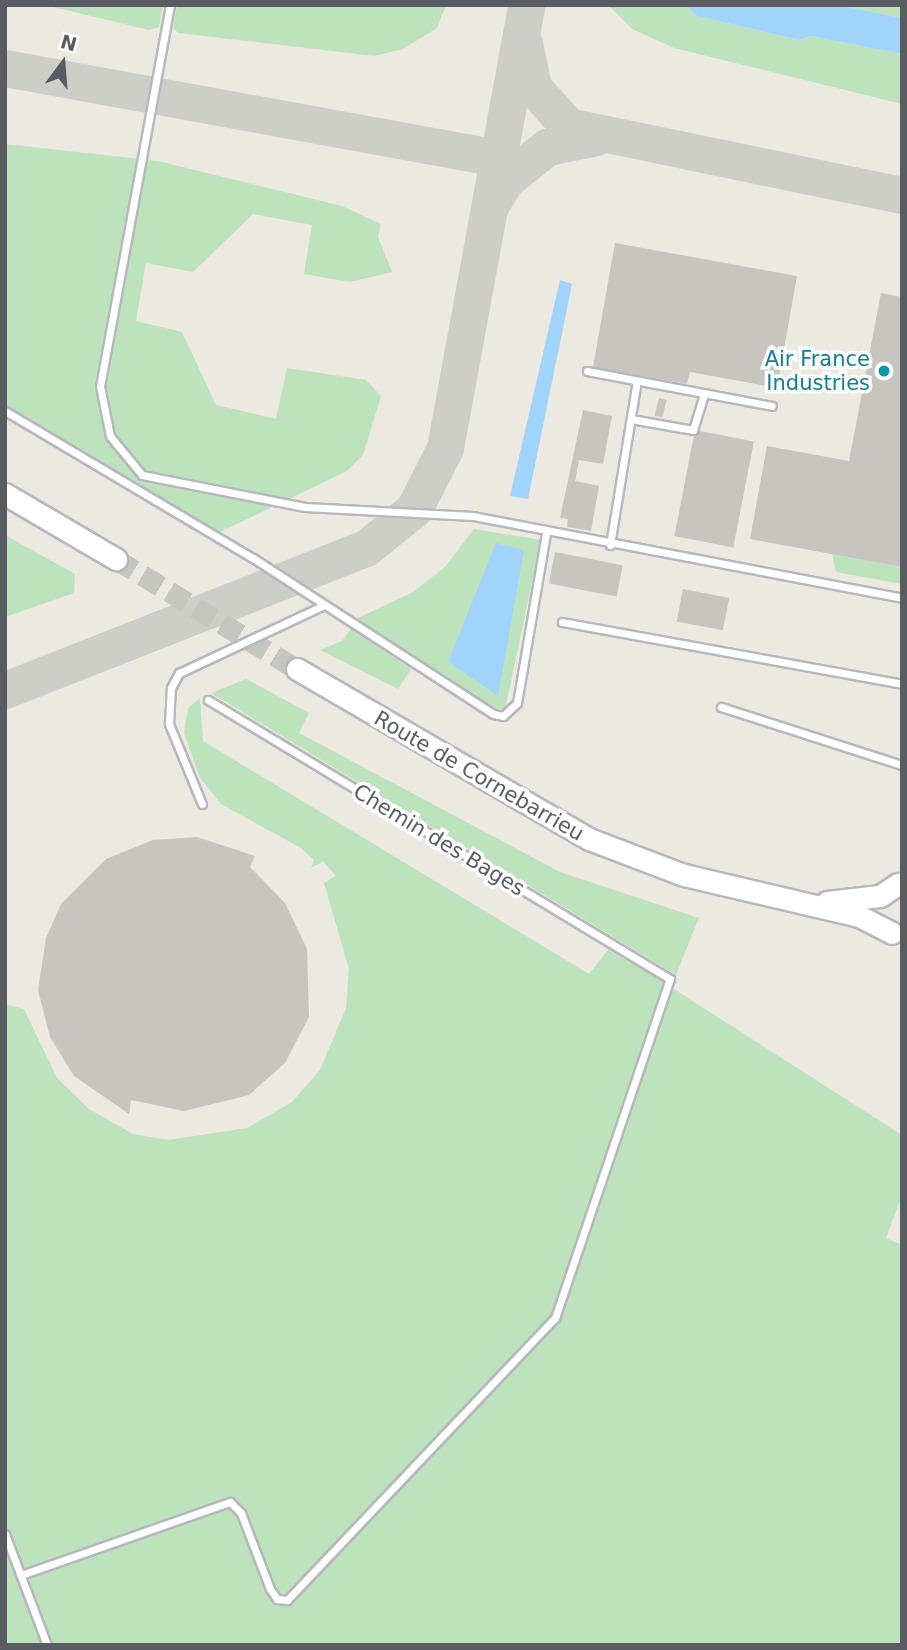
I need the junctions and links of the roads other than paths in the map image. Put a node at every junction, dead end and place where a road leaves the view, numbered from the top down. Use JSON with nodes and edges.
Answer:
{"nodes":[{"id":1,"x":170,"y":5,"type":"edge"},
{"id":2,"x":587,"y":371,"type":"dead end"},
{"id":3,"x":637,"y":381,"type":"junction"},
{"id":4,"x":704,"y":394,"type":"junction"},
{"id":5,"x":772,"y":406,"type":"dead end"},
{"id":6,"x":5,"y":411,"type":"edge"},
{"id":7,"x":631,"y":419,"type":"junction"},
{"id":8,"x":5,"y":494,"type":"edge"},
{"id":9,"x":547,"y":534,"type":"junction"},
{"id":10,"x":610,"y":545,"type":"junction"},
{"id":11,"x":116,"y":559,"type":"tunnel mouth"},
{"id":12,"x":902,"y":598,"type":"edge"},
{"id":13,"x":324,"y":605,"type":"junction"},
{"id":14,"x":562,"y":622,"type":"dead end"},
{"id":15,"x":296,"y":669,"type":"tunnel mouth"},
{"id":16,"x":902,"y":684,"type":"edge"},
{"id":17,"x":208,"y":700,"type":"dead end"},
{"id":18,"x":721,"y":707,"type":"dead end"},
{"id":19,"x":902,"y":765,"type":"edge"},
{"id":20,"x":202,"y":804,"type":"dead end"},
{"id":21,"x":900,"y":882,"type":"edge"},
{"id":22,"x":790,"y":901,"type":"junction"},
{"id":23,"x":897,"y":939,"type":"edge"},
{"id":24,"x":5,"y":1534,"type":"edge"},
{"id":25,"x":21,"y":1575,"type":"junction"},
{"id":26,"x":47,"y":1645,"type":"edge"}],
"edges":[{"from":1,"to":9,"type":"lane"},
{"from":2,"to":3,"type":"lane"},
{"from":3,"to":4,"type":"lane"},
{"from":3,"to":7,"type":"lane"},
{"from":4,"to":5,"type":"lane"},
{"from":4,"to":7,"type":"lane"},
{"from":6,"to":13,"type":"lane"},
{"from":7,"to":10,"type":"lane"},
{"from":8,"to":11,"type":"main road"},
{"from":9,"to":10,"type":"lane"},
{"from":9,"to":13,"type":"lane"},
{"from":10,"to":12,"type":"lane"},
{"from":13,"to":20,"type":"lane"},
{"from":14,"to":16,"type":"lane"},
{"from":15,"to":22,"type":"main road","name":"Route de Cornebarrieu"},
{"from":17,"to":25,"type":"lane","name":"Chemin des Bages"},
{"from":18,"to":19,"type":"lane"},
{"from":21,"to":22,"type":"main road","name":"Route de Cornebarrieu"},
{"from":21,"to":23,"type":"main road"},
{"from":22,"to":23,"type":"main road","name":"Route de Cornebarrieu"},
{"from":24,"to":25,"type":"lane"},
{"from":25,"to":26,"type":"lane"}]}
